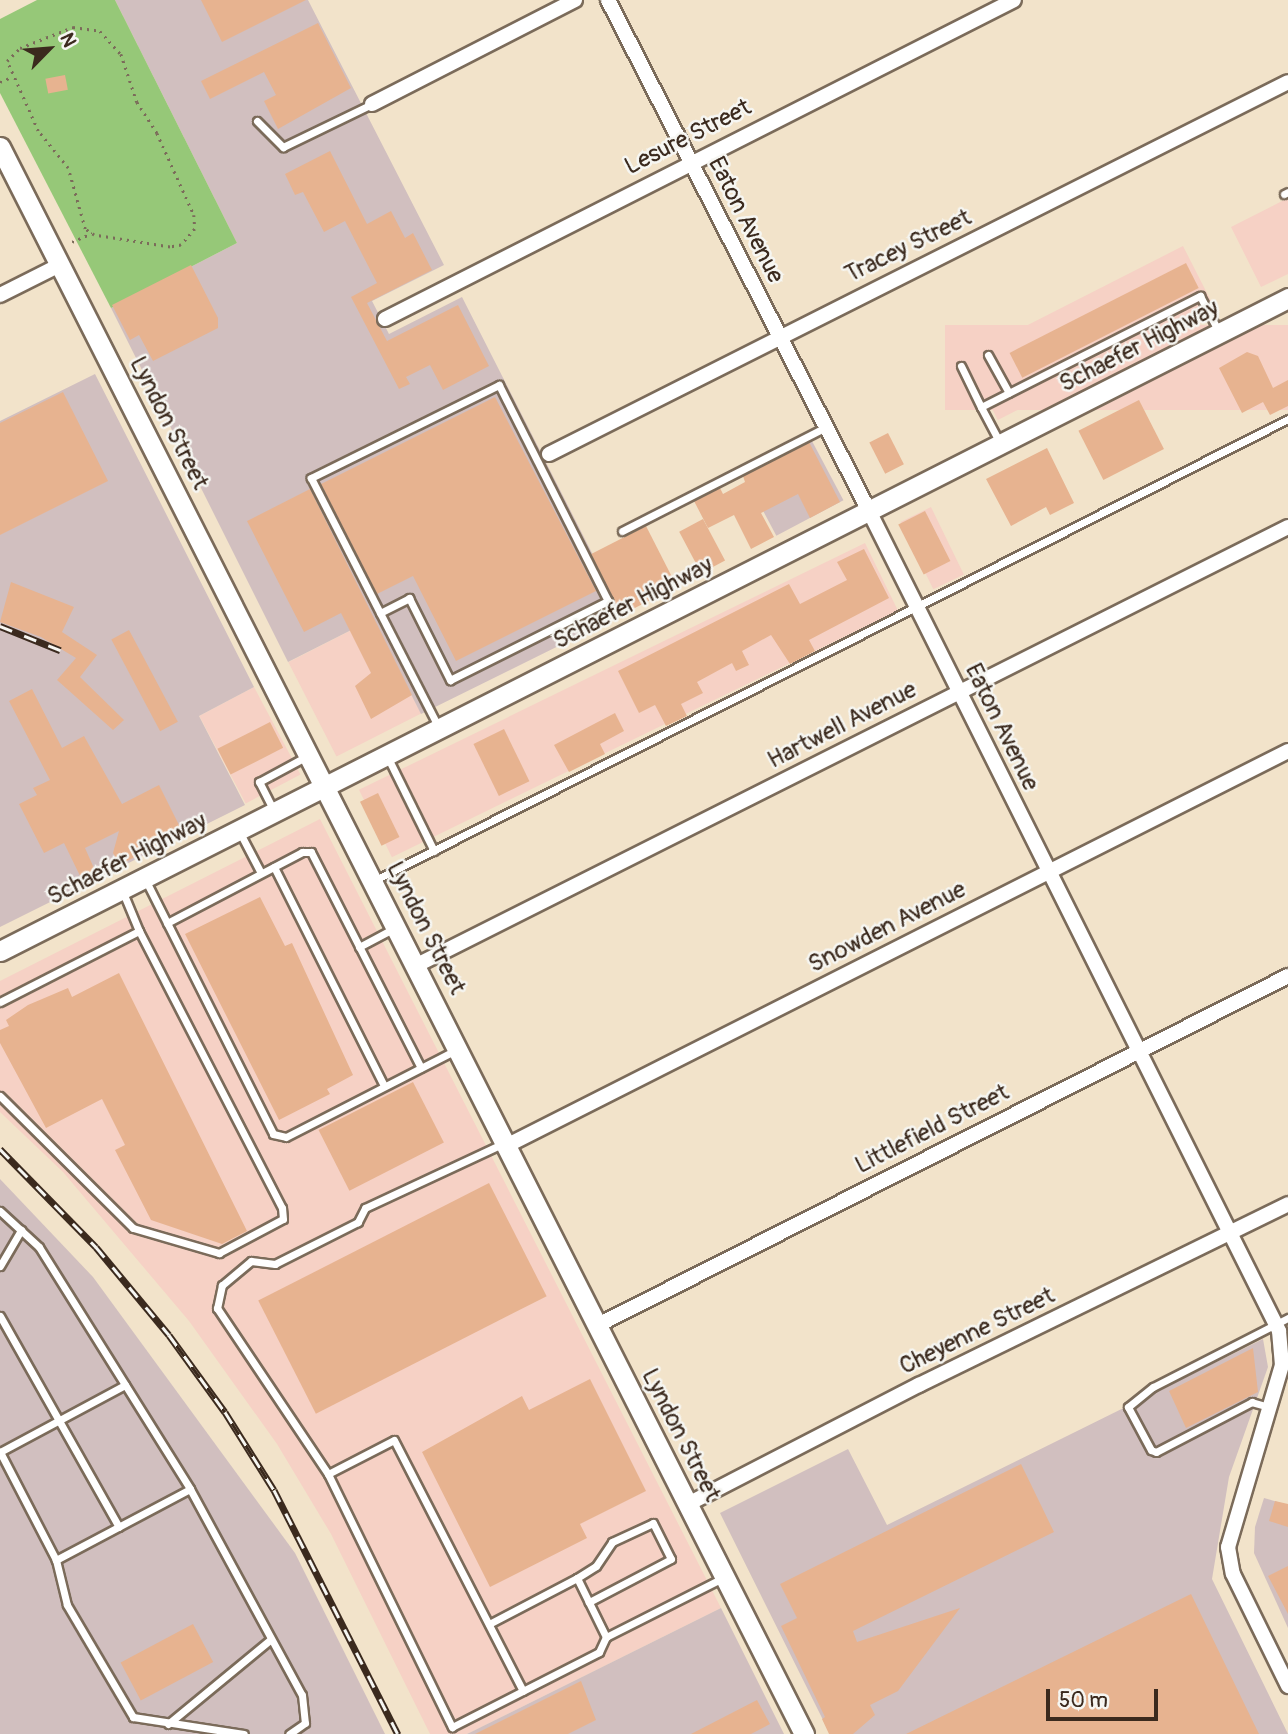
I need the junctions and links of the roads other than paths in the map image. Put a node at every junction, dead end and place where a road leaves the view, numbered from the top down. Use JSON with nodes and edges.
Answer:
{"nodes":[{"id":1,"x":575,"y":0,"type":"edge"},
{"id":2,"x":608,"y":0,"type":"edge"},
{"id":3,"x":1014,"y":0,"type":"edge"},
{"id":4,"x":1288,"y":82,"type":"edge"},
{"id":5,"x":372,"y":104,"type":"joint"},
{"id":6,"x":257,"y":121,"type":"dead end"},
{"id":7,"x":0,"y":147,"type":"edge"},
{"id":8,"x":690,"y":161,"type":"junction"},
{"id":9,"x":60,"y":265,"type":"junction"},
{"id":10,"x":0,"y":295,"type":"edge"},
{"id":11,"x":1288,"y":298,"type":"edge"},
{"id":12,"x":385,"y":319,"type":"dead end"},
{"id":13,"x":1220,"y":332,"type":"junction"},
{"id":14,"x":779,"y":335,"type":"junction"},
{"id":15,"x":988,"y":355,"type":"dead end"},
{"id":16,"x":961,"y":366,"type":"dead end"},
{"id":17,"x":1009,"y":393,"type":"junction"},
{"id":18,"x":981,"y":407,"type":"junction"},
{"id":19,"x":1288,"y":419,"type":"edge"},
{"id":20,"x":827,"y":427,"type":"junction"},
{"id":21,"x":1000,"y":444,"type":"junction"},
{"id":22,"x":549,"y":454,"type":"dead end"},
{"id":23,"x":869,"y":511,"type":"junction"},
{"id":24,"x":1288,"y":527,"type":"edge"},
{"id":25,"x":622,"y":531,"type":"dead end"},
{"id":26,"x":916,"y":606,"type":"junction"},
{"id":27,"x":380,"y":613,"type":"junction"},
{"id":28,"x":959,"y":691,"type":"junction"},
{"id":29,"x":439,"y":729,"type":"junction"},
{"id":30,"x":1288,"y":751,"type":"edge"},
{"id":31,"x":311,"y":754,"type":"junction"},
{"id":32,"x":387,"y":756,"type":"junction"},
{"id":33,"x":327,"y":786,"type":"junction"},
{"id":34,"x":275,"y":813,"type":"junction"},
{"id":35,"x":239,"y":831,"type":"junction"},
{"id":36,"x":434,"y":851,"type":"junction"},
{"id":37,"x":274,"y":867,"type":"junction"},
{"id":38,"x":1048,"y":870,"type":"junction"},
{"id":39,"x":261,"y":873,"type":"junction"},
{"id":40,"x":144,"y":878,"type":"junction"},
{"id":41,"x":374,"y":881,"type":"junction"},
{"id":42,"x":122,"y":890,"type":"junction"},
{"id":43,"x":167,"y":923,"type":"junction"},
{"id":44,"x":397,"y":926,"type":"junction"},
{"id":45,"x":139,"y":931,"type":"junction"},
{"id":46,"x":359,"y":947,"type":"junction"},
{"id":47,"x":0,"y":951,"type":"edge"},
{"id":48,"x":417,"y":965,"type":"junction"},
{"id":49,"x":1288,"y":976,"type":"edge"},
{"id":50,"x":0,"y":1002,"type":"edge"},
{"id":51,"x":459,"y":1049,"type":"junction"},
{"id":52,"x":1138,"y":1050,"type":"junction"},
{"id":53,"x":421,"y":1068,"type":"junction"},
{"id":54,"x":384,"y":1086,"type":"junction"},
{"id":55,"x":0,"y":1096,"type":"edge"},
{"id":56,"x":507,"y":1143,"type":"junction"},
{"id":57,"x":1288,"y":1204,"type":"edge"},
{"id":58,"x":0,"y":1211,"type":"edge"},
{"id":59,"x":21,"y":1230,"type":"junction"},
{"id":60,"x":1230,"y":1233,"type":"junction"},
{"id":61,"x":0,"y":1266,"type":"edge"},
{"id":62,"x":0,"y":1316,"type":"edge"},
{"id":63,"x":1282,"y":1321,"type":"edge"},
{"id":64,"x":598,"y":1325,"type":"junction"},
{"id":65,"x":125,"y":1385,"type":"junction"},
{"id":66,"x":1270,"y":1408,"type":"junction"},
{"id":67,"x":59,"y":1420,"type":"junction"},
{"id":68,"x":0,"y":1452,"type":"edge"},
{"id":69,"x":328,"y":1474,"type":"junction"},
{"id":70,"x":190,"y":1489,"type":"junction"},
{"id":71,"x":688,"y":1504,"type":"junction"},
{"id":72,"x":119,"y":1527,"type":"junction"},
{"id":73,"x":56,"y":1560,"type":"junction"},
{"id":74,"x":726,"y":1576,"type":"junction"},
{"id":75,"x":577,"y":1578,"type":"junction"},
{"id":76,"x":589,"y":1602,"type":"junction"},
{"id":77,"x":489,"y":1624,"type":"junction"},
{"id":78,"x":606,"y":1637,"type":"junction"},
{"id":79,"x":270,"y":1640,"type":"junction"},
{"id":80,"x":1288,"y":1686,"type":"edge"},
{"id":81,"x":523,"y":1691,"type":"junction"},
{"id":82,"x":168,"y":1724,"type":"junction"},
{"id":83,"x":244,"y":1734,"type":"edge"},
{"id":84,"x":289,"y":1734,"type":"edge"},
{"id":85,"x":804,"y":1734,"type":"edge"}],
"edges":[{"from":1,"to":5,"type":"street"},
{"from":2,"to":8,"type":"street","name":"Eaton Avenue"},
{"from":3,"to":8,"type":"street","name":"Lesure Street"},
{"from":4,"to":14,"type":"street","name":"Tracey Street"},
{"from":5,"to":6,"type":"lane"},
{"from":7,"to":9,"type":"street","name":"Lyndon Street"},
{"from":8,"to":12,"type":"street","name":"Lesure Street"},
{"from":8,"to":14,"type":"street","name":"Eaton Avenue"},
{"from":9,"to":10,"type":"street"},
{"from":9,"to":31,"type":"street","name":"Lyndon Street"},
{"from":11,"to":13,"type":"street","name":"Schaefer Highway"},
{"from":13,"to":17,"type":"lane"},
{"from":13,"to":21,"type":"street","name":"Schaefer Highway"},
{"from":14,"to":20,"type":"street","name":"Eaton Avenue"},
{"from":14,"to":22,"type":"street","name":"Tracey Street"},
{"from":15,"to":17,"type":"lane"},
{"from":16,"to":18,"type":"lane"},
{"from":17,"to":18,"type":"lane"},
{"from":18,"to":21,"type":"lane"},
{"from":19,"to":26,"type":"lane"},
{"from":20,"to":23,"type":"street","name":"Eaton Avenue"},
{"from":20,"to":25,"type":"lane"},
{"from":21,"to":23,"type":"street","name":"Schaefer Highway"},
{"from":23,"to":26,"type":"street","name":"Eaton Avenue"},
{"from":23,"to":29,"type":"street","name":"Schaefer Highway"},
{"from":24,"to":28,"type":"street","name":"Hartwell Avenue"},
{"from":26,"to":28,"type":"street","name":"Eaton Avenue"},
{"from":26,"to":36,"type":"lane"},
{"from":27,"to":27,"type":"lane"},
{"from":27,"to":29,"type":"lane"},
{"from":28,"to":38,"type":"street","name":"Eaton Avenue"},
{"from":28,"to":48,"type":"street","name":"Hartwell Avenue"},
{"from":29,"to":32,"type":"street","name":"Schaefer Highway"},
{"from":30,"to":38,"type":"street","name":"Snowden Avenue"},
{"from":31,"to":33,"type":"street","name":"Lyndon Street"},
{"from":31,"to":34,"type":"lane"},
{"from":32,"to":33,"type":"street","name":"Schaefer Highway"},
{"from":32,"to":36,"type":"lane"},
{"from":33,"to":34,"type":"street","name":"Schaefer Highway"},
{"from":33,"to":41,"type":"street","name":"Lyndon Street"},
{"from":34,"to":35,"type":"street","name":"Schaefer Highway"},
{"from":35,"to":39,"type":"lane"},
{"from":35,"to":40,"type":"street","name":"Schaefer Highway"},
{"from":36,"to":41,"type":"lane"},
{"from":37,"to":39,"type":"lane"},
{"from":37,"to":46,"type":"lane"},
{"from":37,"to":54,"type":"lane"},
{"from":38,"to":52,"type":"street","name":"Eaton Avenue"},
{"from":38,"to":56,"type":"street","name":"Snowden Avenue"},
{"from":39,"to":43,"type":"lane"},
{"from":40,"to":42,"type":"street","name":"Schaefer Highway"},
{"from":40,"to":43,"type":"lane"},
{"from":41,"to":44,"type":"street","name":"Lyndon Street"},
{"from":42,"to":45,"type":"lane"},
{"from":42,"to":47,"type":"street","name":"Schaefer Highway"},
{"from":43,"to":54,"type":"lane"},
{"from":44,"to":46,"type":"lane"},
{"from":44,"to":48,"type":"street","name":"Lyndon Street"},
{"from":45,"to":50,"type":"lane"},
{"from":45,"to":55,"type":"lane"},
{"from":46,"to":53,"type":"lane"},
{"from":48,"to":51,"type":"street","name":"Lyndon Street"},
{"from":49,"to":52,"type":"street","name":"Littlefield Street"},
{"from":51,"to":53,"type":"lane"},
{"from":51,"to":56,"type":"street","name":"Lyndon Street"},
{"from":52,"to":60,"type":"street","name":"Eaton Avenue"},
{"from":52,"to":64,"type":"street","name":"Littlefield Street"},
{"from":53,"to":54,"type":"lane"},
{"from":56,"to":64,"type":"street","name":"Lyndon Street"},
{"from":56,"to":69,"type":"lane"},
{"from":57,"to":60,"type":"street","name":"Cheyenne Street"},
{"from":58,"to":59,"type":"lane"},
{"from":59,"to":61,"type":"lane"},
{"from":59,"to":65,"type":"lane"},
{"from":60,"to":63,"type":"street","name":"Eaton Avenue"},
{"from":60,"to":71,"type":"street","name":"Cheyenne Street"},
{"from":62,"to":67,"type":"lane"},
{"from":63,"to":66,"type":"street","name":"Eaton Avenue"},
{"from":63,"to":66,"type":"lane"},
{"from":64,"to":71,"type":"street","name":"Lyndon Street"},
{"from":65,"to":67,"type":"lane"},
{"from":65,"to":70,"type":"lane"},
{"from":66,"to":80,"type":"street","name":"Eaton Avenue"},
{"from":67,"to":68,"type":"lane"},
{"from":67,"to":72,"type":"lane"},
{"from":68,"to":73,"type":"lane"},
{"from":69,"to":77,"type":"lane"},
{"from":69,"to":81,"type":"lane"},
{"from":70,"to":72,"type":"lane"},
{"from":70,"to":79,"type":"lane"},
{"from":71,"to":74,"type":"street","name":"Lyndon Street"},
{"from":72,"to":73,"type":"lane"},
{"from":73,"to":82,"type":"lane"},
{"from":74,"to":78,"type":"lane"},
{"from":74,"to":85,"type":"street","name":"Lyndon Street"},
{"from":75,"to":76,"type":"lane"},
{"from":75,"to":76,"type":"lane"},
{"from":75,"to":77,"type":"lane"},
{"from":76,"to":78,"type":"lane"},
{"from":77,"to":81,"type":"lane"},
{"from":78,"to":81,"type":"lane"},
{"from":79,"to":82,"type":"lane"},
{"from":79,"to":84,"type":"lane"},
{"from":82,"to":83,"type":"lane"}]}
